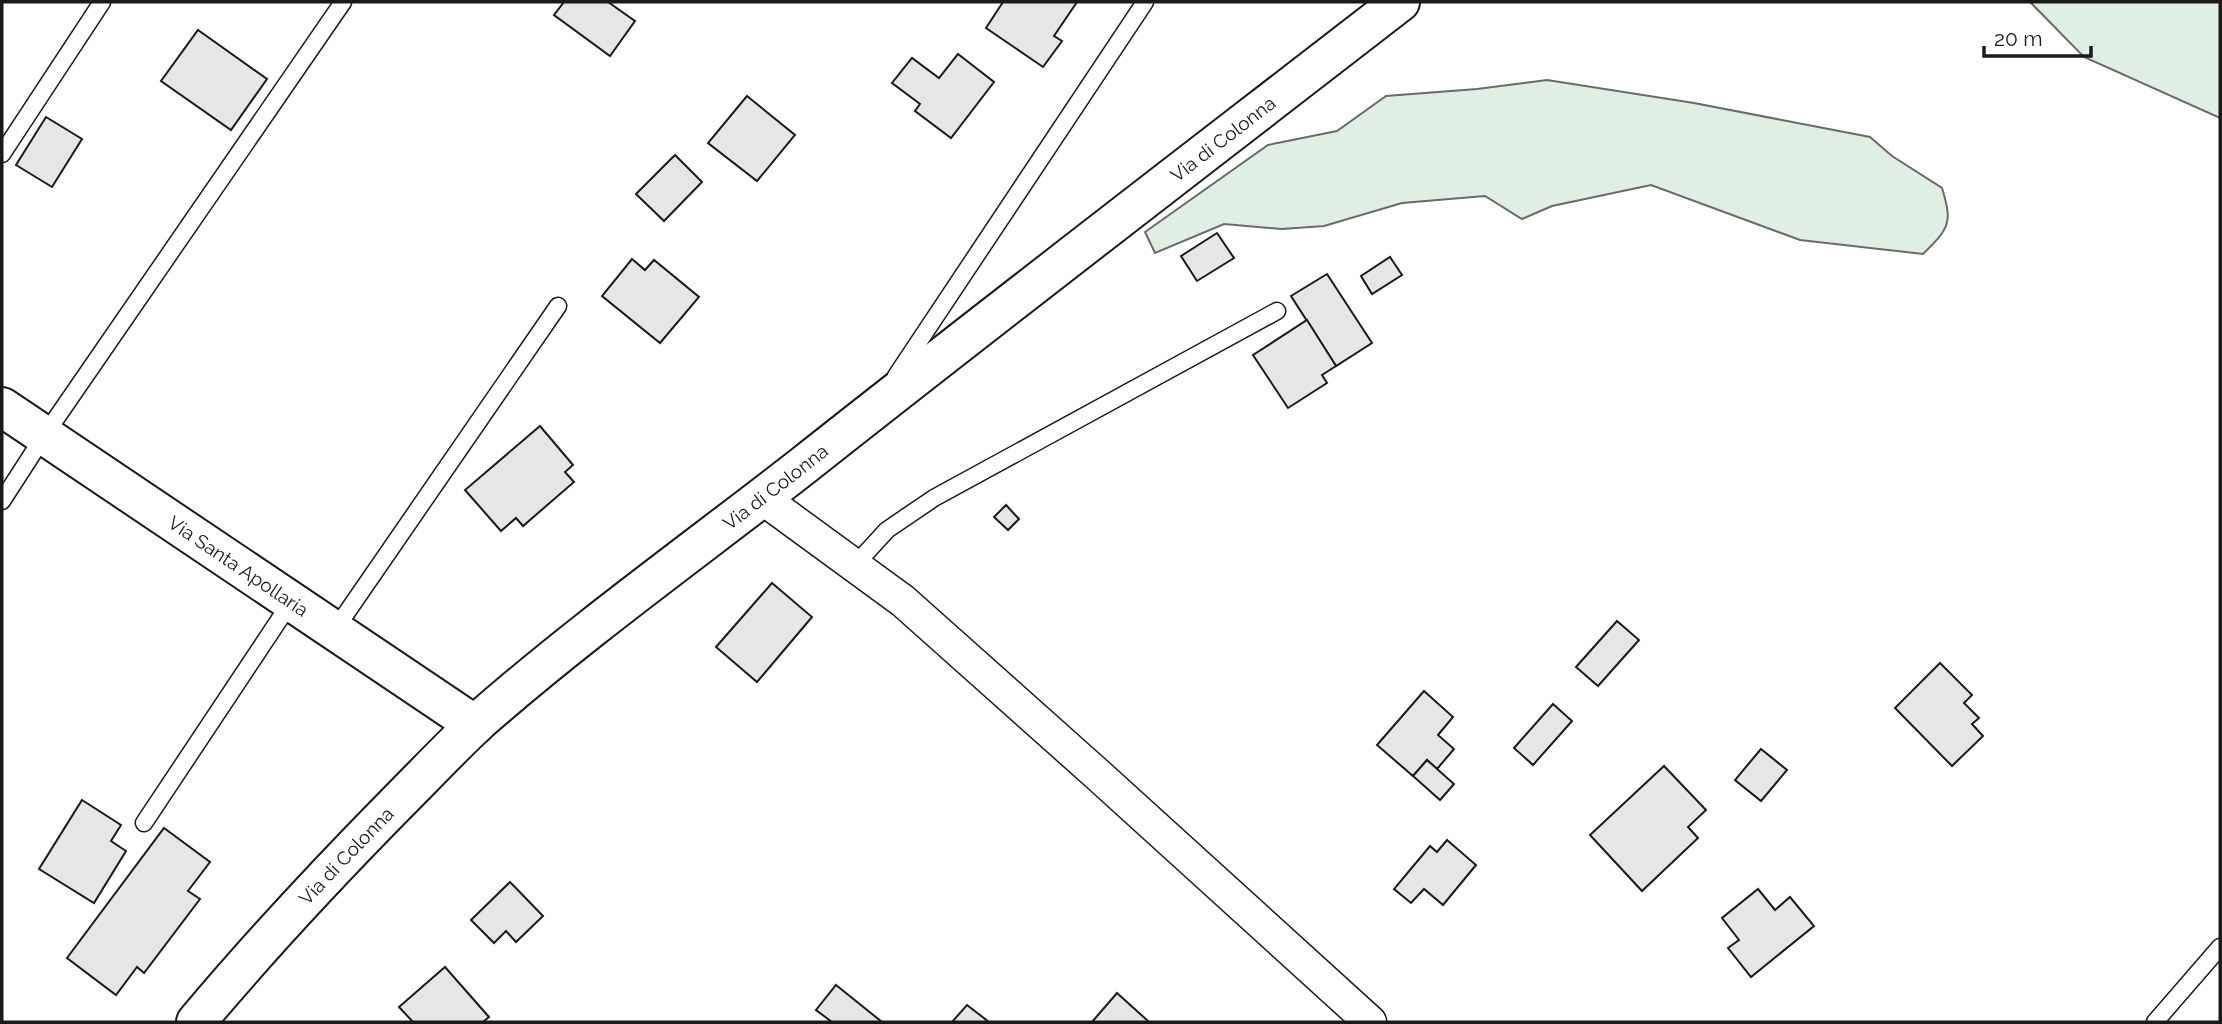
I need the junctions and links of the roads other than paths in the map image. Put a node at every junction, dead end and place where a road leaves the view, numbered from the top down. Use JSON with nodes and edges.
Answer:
{"nodes":[{"id":1,"x":102,"y":2,"type":"edge"},
{"id":2,"x":343,"y":2,"type":"edge"},
{"id":3,"x":1145,"y":2,"type":"edge"},
{"id":4,"x":1400,"y":2,"type":"edge"},
{"id":5,"x":2,"y":154,"type":"edge"},
{"id":6,"x":558,"y":306,"type":"dead end"},
{"id":7,"x":1277,"y":311,"type":"dead end"},
{"id":8,"x":2,"y":407,"type":"edge"},
{"id":9,"x":874,"y":409,"type":"junction"},
{"id":10,"x":44,"y":436,"type":"junction"},
{"id":11,"x":762,"y":498,"type":"junction"},
{"id":12,"x":2,"y":501,"type":"edge"},
{"id":13,"x":854,"y":566,"type":"junction"},
{"id":14,"x":291,"y":602,"type":"junction"},
{"id":15,"x":334,"y":631,"type":"junction"},
{"id":16,"x":475,"y":726,"type":"junction"},
{"id":17,"x":144,"y":823,"type":"dead end"},
{"id":18,"x":2220,"y":947,"type":"edge"},
{"id":19,"x":196,"y":1022,"type":"edge"},
{"id":20,"x":1370,"y":1022,"type":"edge"},
{"id":21,"x":2155,"y":1022,"type":"edge"}],
"edges":[{"from":1,"to":5,"type":"lane"},
{"from":2,"to":10,"type":"lane"},
{"from":3,"to":9,"type":"lane"},
{"from":4,"to":9,"type":"street","name":"Via di Colonna"},
{"from":6,"to":15,"type":"lane"},
{"from":7,"to":13,"type":"lane"},
{"from":8,"to":10,"type":"street","name":"Via Santa Apollaria"},
{"from":9,"to":11,"type":"street","name":"Via di Colonna"},
{"from":10,"to":12,"type":"lane"},
{"from":10,"to":14,"type":"street","name":"Via Santa Apollaria"},
{"from":11,"to":13,"type":"street"},
{"from":11,"to":16,"type":"street","name":"Via di Colonna"},
{"from":13,"to":20,"type":"street"},
{"from":14,"to":15,"type":"street","name":"Via Santa Apollaria"},
{"from":14,"to":17,"type":"lane"},
{"from":15,"to":16,"type":"street","name":"Via Santa Apollaria"},
{"from":16,"to":19,"type":"street","name":"Via di Colonna"},
{"from":18,"to":21,"type":"lane"}]}
